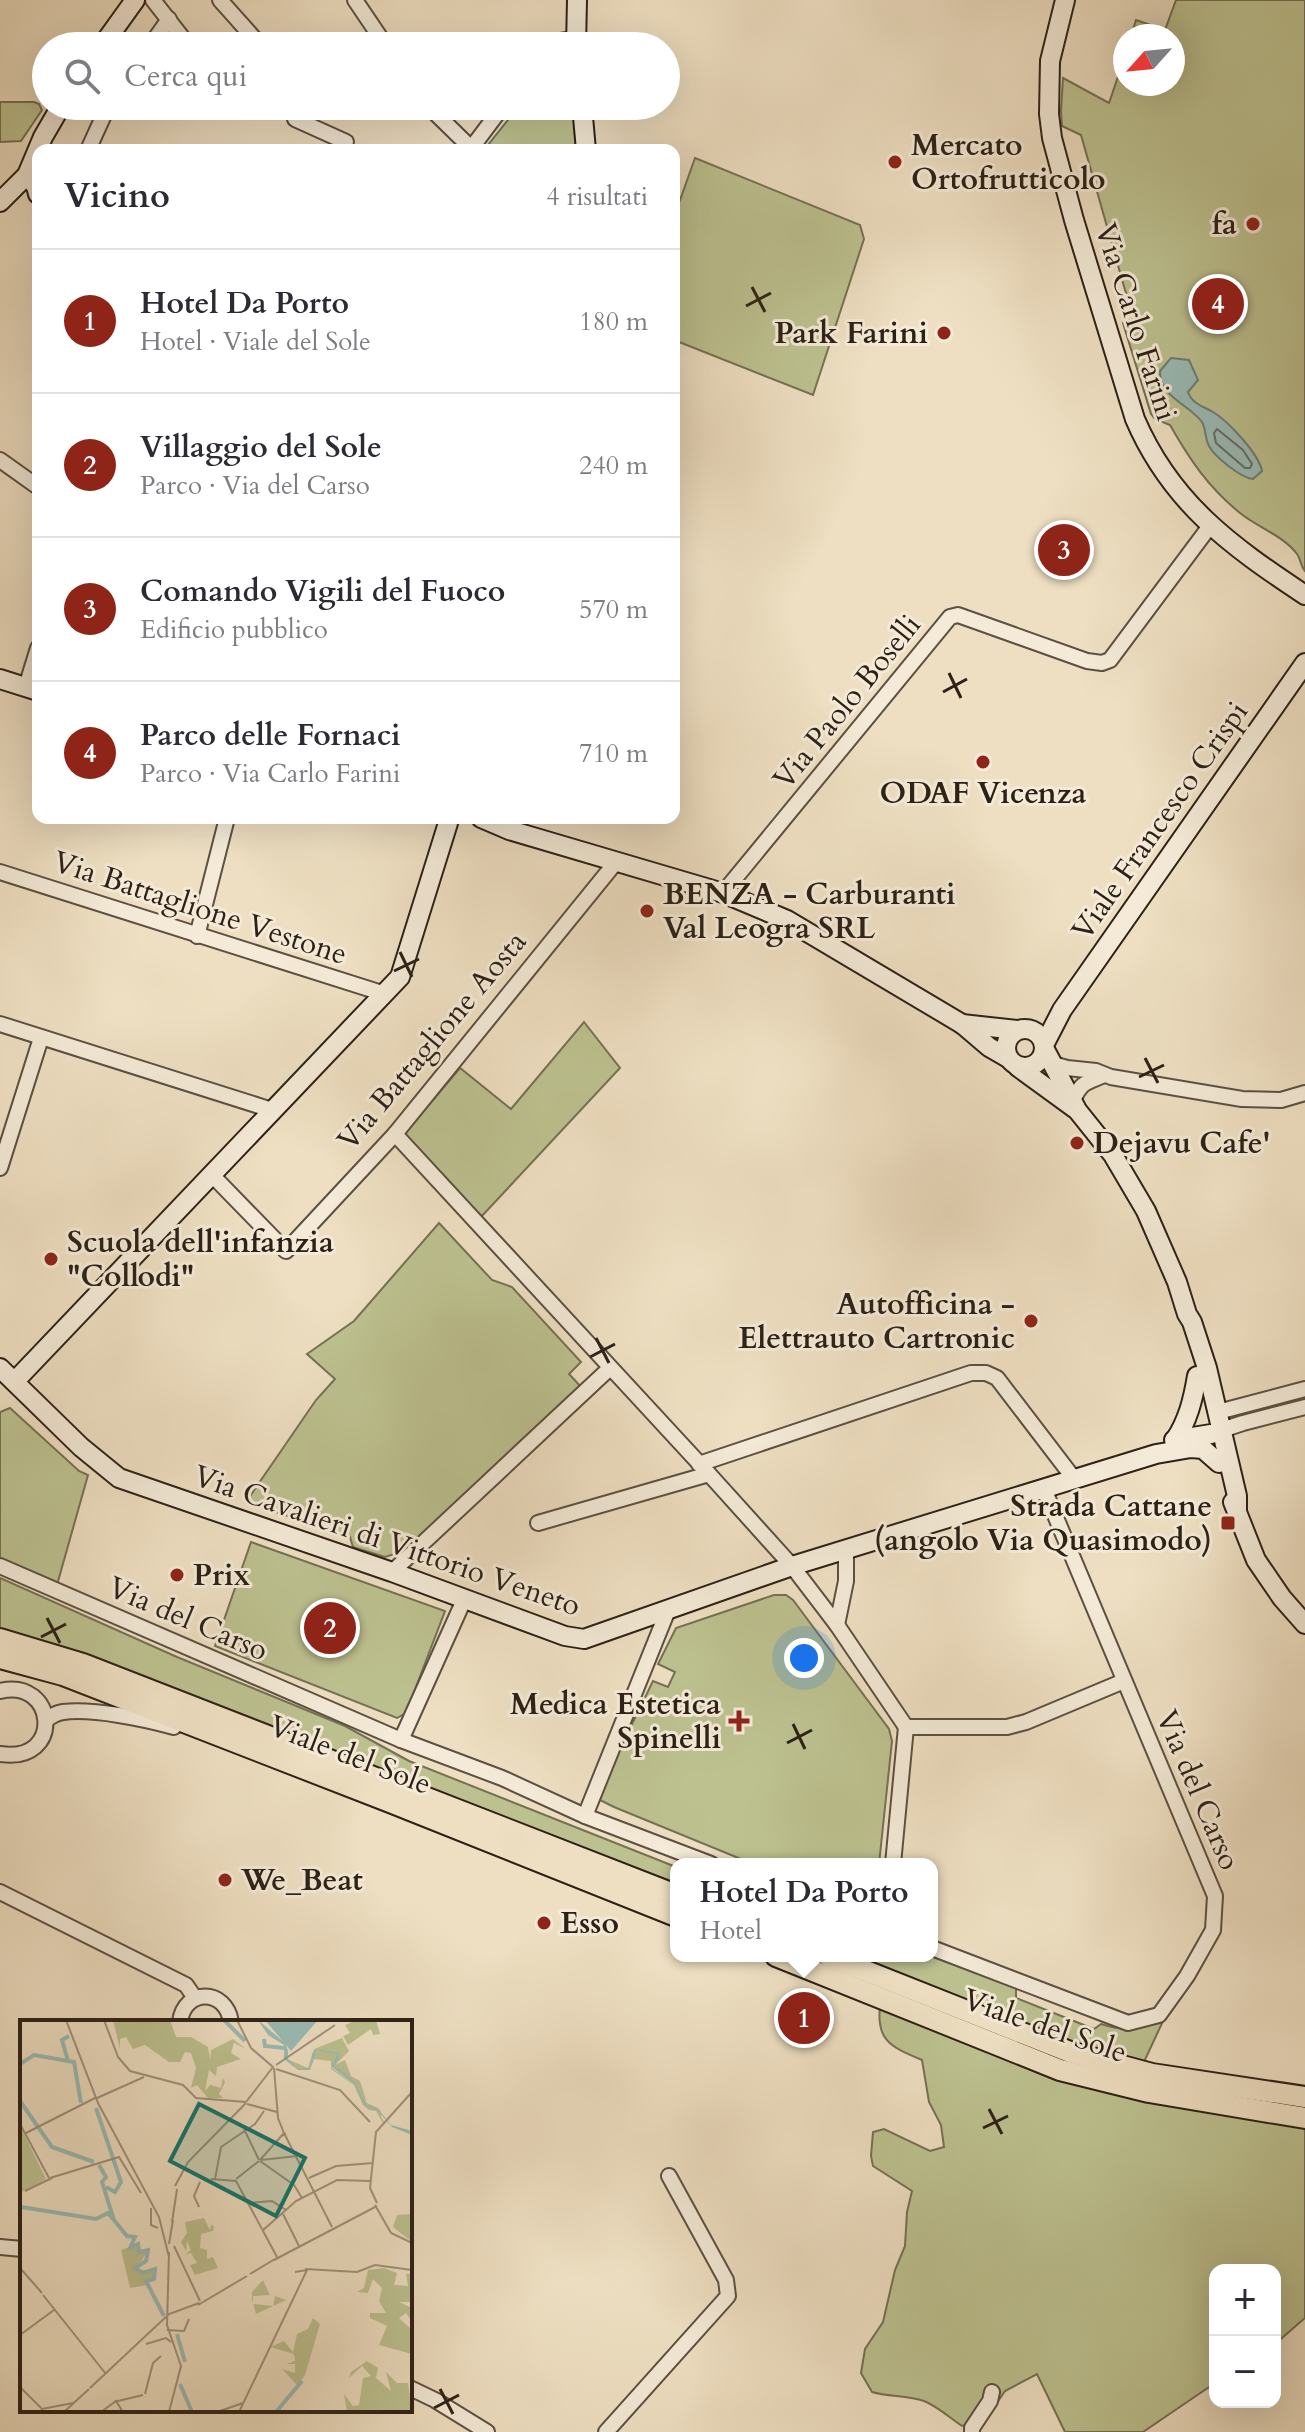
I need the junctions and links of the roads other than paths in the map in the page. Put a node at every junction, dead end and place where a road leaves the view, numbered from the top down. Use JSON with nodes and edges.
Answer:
{"nodes":[{"id":1,"x":135,"y":0,"type":"edge"},
{"id":2,"x":153,"y":0,"type":"edge"},
{"id":3,"x":220,"y":0,"type":"edge"},
{"id":4,"x":355,"y":0,"type":"edge"},
{"id":5,"x":577,"y":0,"type":"edge"},
{"id":6,"x":1065,"y":0,"type":"edge"},
{"id":7,"x":169,"y":19,"type":"junction"},
{"id":8,"x":112,"y":32,"type":"edge"},
{"id":9,"x":160,"y":32,"type":"edge"},
{"id":10,"x":179,"y":32,"type":"edge"},
{"id":11,"x":249,"y":32,"type":"edge"},
{"id":12,"x":377,"y":32,"type":"edge"},
{"id":13,"x":576,"y":32,"type":"edge"},
{"id":14,"x":53,"y":120,"type":"edge"},
{"id":15,"x":102,"y":120,"type":"edge"},
{"id":16,"x":297,"y":120,"type":"edge"},
{"id":17,"x":442,"y":120,"type":"edge"},
{"id":18,"x":493,"y":120,"type":"edge"},
{"id":19,"x":583,"y":120,"type":"edge"},
{"id":20,"x":346,"y":142,"type":"dead end"},
{"id":21,"x":40,"y":144,"type":"edge"},
{"id":22,"x":91,"y":144,"type":"edge"},
{"id":23,"x":466,"y":144,"type":"edge"},
{"id":24,"x":475,"y":144,"type":"edge"},
{"id":25,"x":585,"y":144,"type":"edge"},
{"id":26,"x":32,"y":163,"type":"edge"},
{"id":27,"x":27,"y":175,"type":"junction"},
{"id":28,"x":32,"y":181,"type":"edge"},
{"id":29,"x":0,"y":202,"type":"edge"},
{"id":30,"x":0,"y":460,"type":"edge"},
{"id":31,"x":32,"y":483,"type":"edge"},
{"id":32,"x":1210,"y":526,"type":"junction"},
{"id":33,"x":1305,"y":595,"type":"edge"},
{"id":34,"x":1305,"y":663,"type":"edge"},
{"id":35,"x":0,"y":679,"type":"edge"},
{"id":36,"x":32,"y":689,"type":"edge"},
{"id":37,"x":225,"y":824,"type":"edge"},
{"id":38,"x":444,"y":824,"type":"edge"},
{"id":39,"x":495,"y":824,"type":"edge"},
{"id":40,"x":616,"y":862,"type":"junction"},
{"id":41,"x":0,"y":872,"type":"edge"},
{"id":42,"x":723,"y":893,"type":"junction"},
{"id":43,"x":197,"y":936,"type":"junction"},
{"id":44,"x":385,"y":994,"type":"junction"},
{"id":45,"x":1062,"y":1010,"type":"junction"},
{"id":46,"x":0,"y":1024,"type":"edge"},
{"id":47,"x":962,"y":1024,"type":"junction"},
{"id":48,"x":1021,"y":1029,"type":"junction"},
{"id":49,"x":41,"y":1038,"type":"junction"},
{"id":50,"x":1047,"y":1053,"type":"junction"},
{"id":51,"x":1013,"y":1062,"type":"junction"},
{"id":52,"x":1103,"y":1075,"type":"junction"},
{"id":53,"x":1305,"y":1093,"type":"edge"},
{"id":54,"x":1075,"y":1105,"type":"junction"},
{"id":55,"x":272,"y":1110,"type":"junction"},
{"id":56,"x":395,"y":1134,"type":"junction"},
{"id":57,"x":0,"y":1168,"type":"edge"},
{"id":58,"x":212,"y":1175,"type":"junction"},
{"id":59,"x":1187,"y":1314,"type":"junction"},
{"id":60,"x":0,"y":1368,"type":"edge"},
{"id":61,"x":610,"y":1368,"type":"junction"},
{"id":62,"x":1197,"y":1376,"type":"junction"},
{"id":63,"x":15,"y":1381,"type":"junction"},
{"id":64,"x":1305,"y":1389,"type":"edge"},
{"id":65,"x":1305,"y":1407,"type":"edge"},
{"id":66,"x":1218,"y":1412,"type":"junction"},
{"id":67,"x":1217,"y":1432,"type":"junction"},
{"id":68,"x":1175,"y":1440,"type":"junction"},
{"id":69,"x":1156,"y":1454,"type":"junction"},
{"id":70,"x":1219,"y":1463,"type":"junction"},
{"id":71,"x":704,"y":1469,"type":"junction"},
{"id":72,"x":1075,"y":1480,"type":"junction"},
{"id":73,"x":1044,"y":1489,"type":"junction"},
{"id":74,"x":1237,"y":1512,"type":"junction"},
{"id":75,"x":538,"y":1523,"type":"dead end"},
{"id":76,"x":846,"y":1550,"type":"junction"},
{"id":77,"x":0,"y":1566,"type":"edge"},
{"id":78,"x":792,"y":1566,"type":"junction"},
{"id":79,"x":392,"y":1572,"type":"junction"},
{"id":80,"x":464,"y":1600,"type":"junction"},
{"id":81,"x":668,"y":1610,"type":"junction"},
{"id":82,"x":1305,"y":1624,"type":"edge"},
{"id":83,"x":837,"y":1625,"type":"junction"},
{"id":84,"x":0,"y":1639,"type":"edge"},
{"id":85,"x":0,"y":1658,"type":"edge"},
{"id":86,"x":1124,"y":1681,"type":"junction"},
{"id":87,"x":0,"y":1691,"type":"edge"},
{"id":88,"x":46,"y":1720,"type":"junction"},
{"id":89,"x":906,"y":1727,"type":"junction"},
{"id":90,"x":401,"y":1740,"type":"junction"},
{"id":91,"x":237,"y":1744,"type":"junction"},
{"id":92,"x":0,"y":1755,"type":"edge"},
{"id":93,"x":585,"y":1816,"type":"junction"},
{"id":94,"x":695,"y":1858,"type":"edge"},
{"id":95,"x":894,"y":1858,"type":"edge"},
{"id":96,"x":0,"y":1892,"type":"edge"},
{"id":97,"x":670,"y":1893,"type":"edge"},
{"id":98,"x":670,"y":1914,"type":"edge"},
{"id":99,"x":938,"y":1950,"type":"edge"},
{"id":100,"x":791,"y":1962,"type":"edge"},
{"id":101,"x":843,"y":1962,"type":"edge"},
{"id":102,"x":195,"y":1998,"type":"junction"},
{"id":103,"x":180,"y":2020,"type":"edge"},
{"id":104,"x":230,"y":2020,"type":"edge"},
{"id":105,"x":1305,"y":2097,"type":"edge"},
{"id":106,"x":1305,"y":2118,"type":"edge"},
{"id":107,"x":669,"y":2176,"type":"dead end"},
{"id":108,"x":0,"y":2247,"type":"edge"},
{"id":109,"x":20,"y":2249,"type":"edge"},
{"id":110,"x":412,"y":2389,"type":"edge"},
{"id":111,"x":992,"y":2392,"type":"dead end"},
{"id":112,"x":487,"y":2432,"type":"edge"},
{"id":113,"x":606,"y":2432,"type":"edge"},
{"id":114,"x":972,"y":2432,"type":"edge"}],
"edges":[{"from":1,"to":8,"type":"street"},
{"from":2,"to":7,"type":"street"},
{"from":3,"to":11,"type":"street"},
{"from":4,"to":12,"type":"street"},
{"from":5,"to":13,"type":"street"},
{"from":6,"to":32,"type":"street","name":"Via Carlo Farini"},
{"from":7,"to":9,"type":"street"},
{"from":7,"to":10,"type":"street"},
{"from":14,"to":21,"type":"street"},
{"from":15,"to":22,"type":"street"},
{"from":16,"to":20,"type":"street"},
{"from":17,"to":23,"type":"street"},
{"from":18,"to":24,"type":"street"},
{"from":19,"to":25,"type":"street"},
{"from":26,"to":27,"type":"street"},
{"from":27,"to":28,"type":"street"},
{"from":27,"to":29,"type":"street"},
{"from":30,"to":31,"type":"street"},
{"from":32,"to":33,"type":"street","name":"Via Carlo Farini"},
{"from":32,"to":42,"type":"street","name":"Via Paolo Boselli"},
{"from":34,"to":45,"type":"street","name":"Viale Francesco Crispi"},
{"from":35,"to":36,"type":"street"},
{"from":37,"to":43,"type":"street"},
{"from":38,"to":44,"type":"street"},
{"from":39,"to":40,"type":"street"},
{"from":40,"to":42,"type":"street"},
{"from":40,"to":56,"type":"street","name":"Via Battaglione Aosta"},
{"from":41,"to":43,"type":"street","name":"Via Battaglione Vestone"},
{"from":42,"to":47,"type":"street"},
{"from":43,"to":44,"type":"street","name":"Via Battaglione Vestone"},
{"from":44,"to":55,"type":"street"},
{"from":45,"to":48,"type":"street","name":"Viale Francesco Crispi"},
{"from":45,"to":50,"type":"street","name":"Viale Francesco Crispi"},
{"from":46,"to":49,"type":"street"},
{"from":47,"to":48,"type":"street"},
{"from":47,"to":51,"type":"street"},
{"from":48,"to":50,"type":"street"},
{"from":48,"to":51,"type":"street"},
{"from":49,"to":55,"type":"street"},
{"from":49,"to":57,"type":"street"},
{"from":50,"to":51,"type":"street","name":"Viale Francesco Crispi"},
{"from":50,"to":52,"type":"street"},
{"from":50,"to":54,"type":"street"},
{"from":51,"to":54,"type":"street"},
{"from":52,"to":53,"type":"street"},
{"from":52,"to":54,"type":"street"},
{"from":54,"to":59,"type":"street"},
{"from":55,"to":58,"type":"street"},
{"from":56,"to":58,"type":"street","name":"Via Battaglione Aosta"},
{"from":56,"to":61,"type":"street"},
{"from":58,"to":63,"type":"street"},
{"from":59,"to":62,"type":"street"},
{"from":59,"to":66,"type":"street"},
{"from":60,"to":63,"type":"street","name":"Via Cavalieri di Vittorio Veneto"},
{"from":61,"to":71,"type":"street"},
{"from":61,"to":79,"type":"street"},
{"from":62,"to":67,"type":"street"},
{"from":62,"to":68,"type":"street","name":"Via Cavalieri di Vittorio Veneto"},
{"from":63,"to":79,"type":"street","name":"Via Cavalieri di Vittorio Veneto"},
{"from":64,"to":66,"type":"street"},
{"from":65,"to":67,"type":"street"},
{"from":66,"to":67,"type":"street"},
{"from":67,"to":68,"type":"street","name":"Via Cavalieri di Vittorio Veneto"},
{"from":67,"to":70,"type":"street"},
{"from":67,"to":74,"type":"street"},
{"from":68,"to":69,"type":"street","name":"Via Cavalieri di Vittorio Veneto"},
{"from":69,"to":70,"type":"street","name":"Via Cavalieri di Vittorio Veneto"},
{"from":69,"to":72,"type":"street","name":"Via Cavalieri di Vittorio Veneto"},
{"from":70,"to":74,"type":"street"},
{"from":71,"to":72,"type":"street"},
{"from":71,"to":75,"type":"street"},
{"from":71,"to":78,"type":"street"},
{"from":72,"to":73,"type":"street","name":"Via Cavalieri di Vittorio Veneto"},
{"from":73,"to":76,"type":"street","name":"Via Cavalieri di Vittorio Veneto"},
{"from":73,"to":86,"type":"street","name":"Via del Carso"},
{"from":74,"to":82,"type":"street"},
{"from":76,"to":78,"type":"street","name":"Via Cavalieri di Vittorio Veneto"},
{"from":76,"to":83,"type":"street"},
{"from":77,"to":90,"type":"street","name":"Via del Carso"},
{"from":78,"to":81,"type":"street","name":"Via Cavalieri di Vittorio Veneto"},
{"from":78,"to":83,"type":"street"},
{"from":79,"to":80,"type":"street","name":"Via Cavalieri di Vittorio Veneto"},
{"from":80,"to":81,"type":"street","name":"Via Cavalieri di Vittorio Veneto"},
{"from":80,"to":90,"type":"street"},
{"from":81,"to":93,"type":"street"},
{"from":83,"to":89,"type":"street"},
{"from":84,"to":97,"type":"main road","name":"Viale del Sole"},
{"from":85,"to":91,"type":"main road","name":"Viale del Sole"},
{"from":86,"to":89,"type":"street"},
{"from":86,"to":99,"type":"street","name":"Via del Carso"},
{"from":87,"to":88,"type":"street"},
{"from":88,"to":91,"type":"street"},
{"from":88,"to":92,"type":"street"},
{"from":89,"to":95,"type":"street"},
{"from":90,"to":93,"type":"street","name":"Via del Carso"},
{"from":91,"to":98,"type":"main road","name":"Viale del Sole"},
{"from":93,"to":94,"type":"street","name":"Via del Carso"},
{"from":96,"to":102,"type":"street"},
{"from":100,"to":106,"type":"main road","name":"Viale del Sole"},
{"from":101,"to":105,"type":"main road","name":"Viale del Sole"},
{"from":102,"to":103,"type":"street"},
{"from":102,"to":104,"type":"street"},
{"from":107,"to":113,"type":"street"},
{"from":108,"to":109,"type":"street"},
{"from":110,"to":112,"type":"street"},
{"from":111,"to":114,"type":"street"}]}
